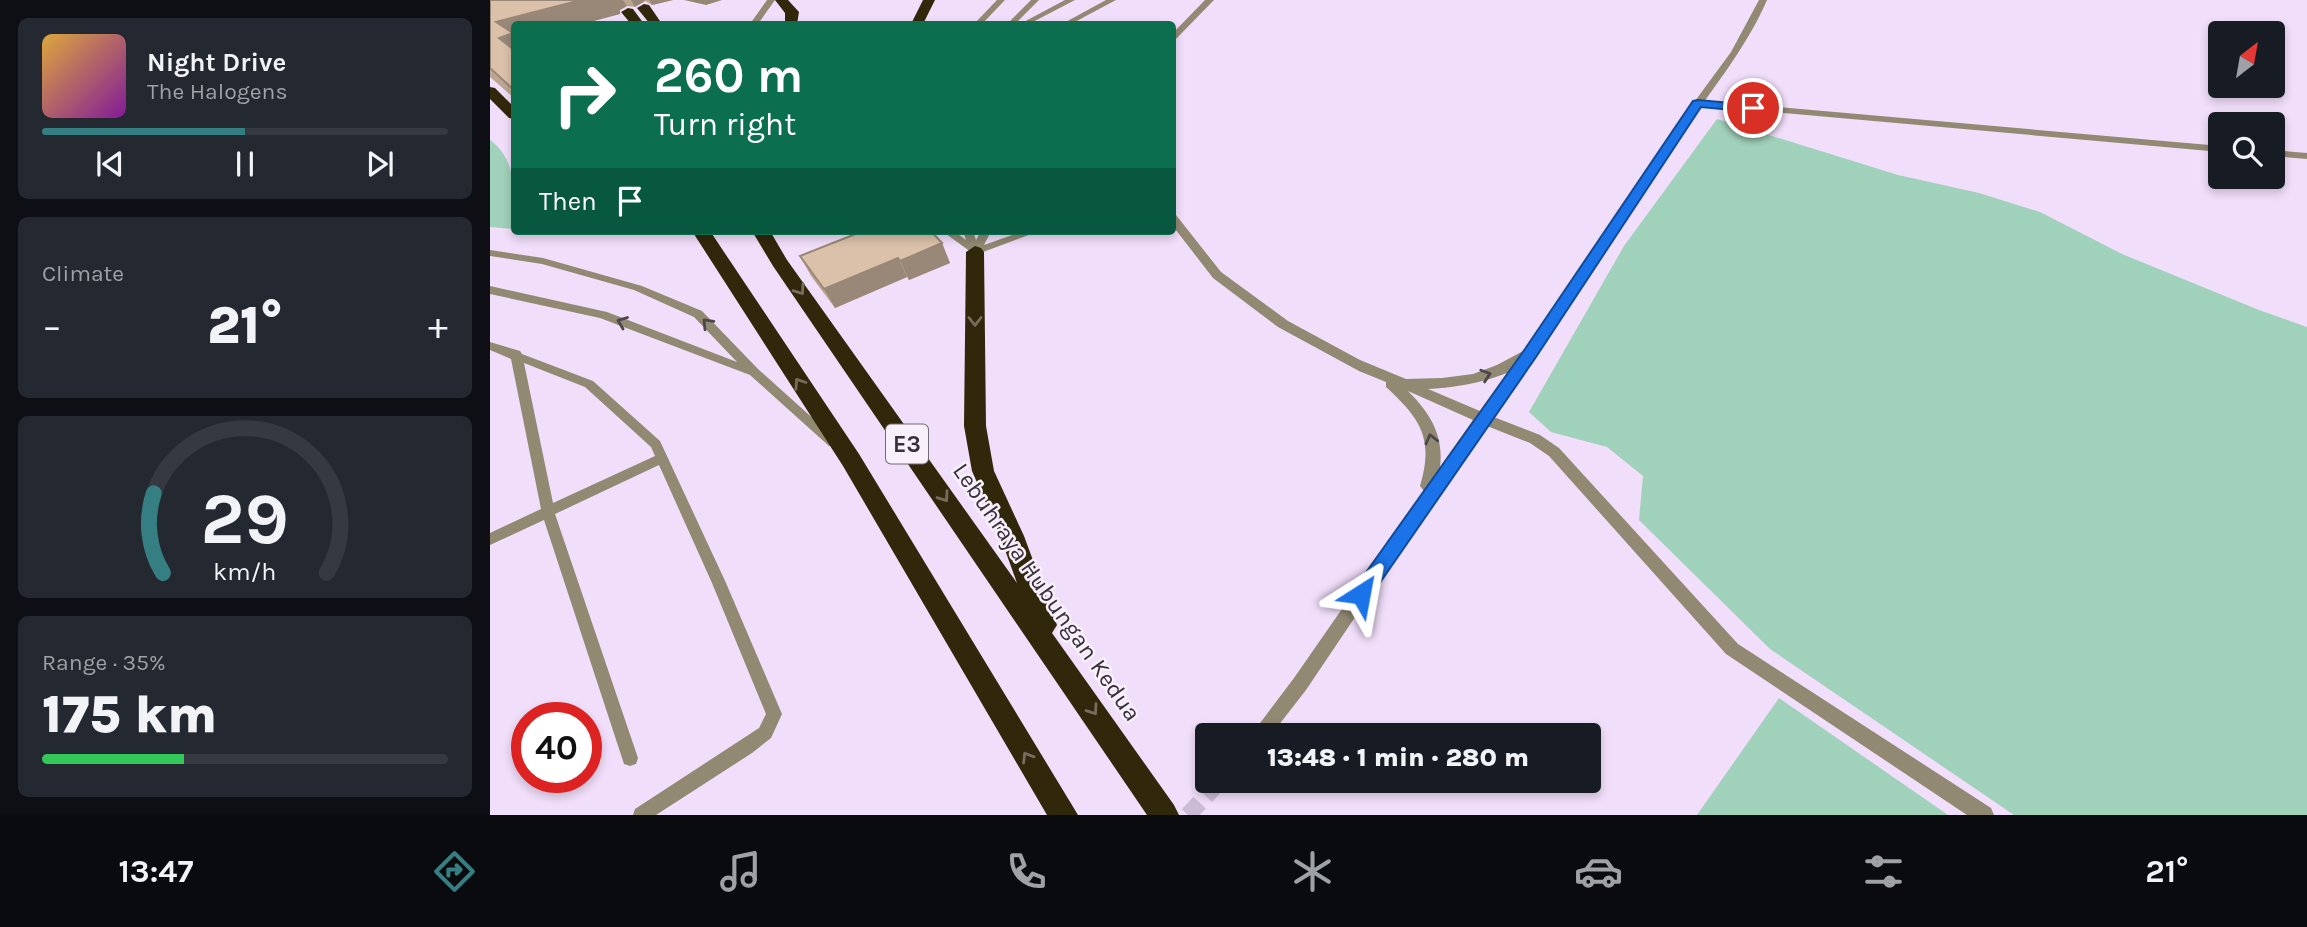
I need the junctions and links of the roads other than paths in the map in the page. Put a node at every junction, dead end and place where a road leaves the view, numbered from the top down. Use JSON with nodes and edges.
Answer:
{"nodes":[{"id":1,"x":688,"y":0,"type":"edge"},
{"id":2,"x":718,"y":0,"type":"edge"},
{"id":3,"x":771,"y":0,"type":"edge"},
{"id":4,"x":781,"y":0,"type":"edge"},
{"id":5,"x":929,"y":0,"type":"edge"},
{"id":6,"x":1001,"y":0,"type":"edge"},
{"id":7,"x":1035,"y":0,"type":"edge"},
{"id":8,"x":1071,"y":0,"type":"edge"},
{"id":9,"x":1112,"y":0,"type":"edge"},
{"id":10,"x":1210,"y":0,"type":"edge"},
{"id":11,"x":1763,"y":0,"type":"edge"},
{"id":12,"x":644,"y":8,"type":"dead end"},
{"id":13,"x":628,"y":12,"type":"dead end"},
{"id":14,"x":794,"y":12,"type":"edge"},
{"id":15,"x":636,"y":21,"type":"edge"},
{"id":16,"x":654,"y":21,"type":"edge"},
{"id":17,"x":756,"y":21,"type":"edge"},
{"id":18,"x":918,"y":21,"type":"edge"},
{"id":19,"x":981,"y":21,"type":"edge"},
{"id":20,"x":1014,"y":21,"type":"edge"},
{"id":21,"x":1030,"y":21,"type":"edge"},
{"id":22,"x":1072,"y":21,"type":"edge"},
{"id":23,"x":1176,"y":36,"type":"edge"},
{"id":24,"x":490,"y":91,"type":"edge"},
{"id":25,"x":1698,"y":103,"type":"junction"},
{"id":26,"x":511,"y":112,"type":"edge"},
{"id":27,"x":2208,"y":148,"type":"edge"},
{"id":28,"x":2285,"y":154,"type":"edge"},
{"id":29,"x":2307,"y":156,"type":"edge"},
{"id":30,"x":1176,"y":222,"type":"edge"},
{"id":31,"x":704,"y":235,"type":"edge"},
{"id":32,"x":765,"y":235,"type":"edge"},
{"id":33,"x":952,"y":235,"type":"edge"},
{"id":34,"x":969,"y":235,"type":"edge"},
{"id":35,"x":984,"y":235,"type":"edge"},
{"id":36,"x":1023,"y":235,"type":"edge"},
{"id":37,"x":975,"y":252,"type":"junction"},
{"id":38,"x":490,"y":253,"type":"edge"},
{"id":39,"x":490,"y":290,"type":"edge"},
{"id":40,"x":490,"y":345,"type":"edge"},
{"id":41,"x":1530,"y":353,"type":"junction"},
{"id":42,"x":516,"y":354,"type":"junction"},
{"id":43,"x":1358,"y":364,"type":"junction"},
{"id":44,"x":754,"y":372,"type":"junction"},
{"id":45,"x":1395,"y":381,"type":"junction"},
{"id":46,"x":1482,"y":418,"type":"junction"},
{"id":47,"x":662,"y":458,"type":"junction"},
{"id":48,"x":851,"y":460,"type":"junction"},
{"id":49,"x":1422,"y":504,"type":"junction"},
{"id":50,"x":548,"y":512,"type":"junction"},
{"id":51,"x":490,"y":539,"type":"edge"},
{"id":52,"x":1055,"y":653,"type":"junction"},
{"id":53,"x":1269,"y":723,"type":"edge"},
{"id":54,"x":630,"y":758,"type":"dead end"},
{"id":55,"x":640,"y":815,"type":"edge"},
{"id":56,"x":1063,"y":815,"type":"edge"},
{"id":57,"x":1164,"y":815,"type":"edge"},
{"id":58,"x":1984,"y":815,"type":"edge"}],
"edges":[{"from":1,"to":2,"type":"lane"},
{"from":3,"to":17,"type":"lane"},
{"from":4,"to":14,"type":"highway"},
{"from":5,"to":18,"type":"highway"},
{"from":6,"to":19,"type":"lane"},
{"from":7,"to":20,"type":"lane"},
{"from":8,"to":21,"type":"lane"},
{"from":9,"to":22,"type":"lane"},
{"from":10,"to":23,"type":"street"},
{"from":11,"to":25,"type":"street"},
{"from":12,"to":16,"type":"highway"},
{"from":13,"to":15,"type":"highway"},
{"from":24,"to":26,"type":"highway"},
{"from":25,"to":27,"type":"lane"},
{"from":25,"to":41,"type":"street"},
{"from":28,"to":29,"type":"lane"},
{"from":30,"to":43,"type":"street"},
{"from":48,"to":31,"type":"highway","number":"E3","one_way":true},
{"from":32,"to":52,"type":"highway","name":"Lebuhraya Hubungan Kedua","number":"E3","one_way":true},
{"from":33,"to":37,"type":"lane"},
{"from":34,"to":37,"type":"lane"},
{"from":35,"to":37,"type":"lane"},
{"from":36,"to":37,"type":"lane"},
{"from":37,"to":52,"type":"highway","one_way":true},
{"from":44,"to":38,"type":"lane","one_way":true},
{"from":44,"to":39,"type":"lane","one_way":true},
{"from":40,"to":42,"type":"lane"},
{"from":45,"to":41,"type":"street","one_way":true},
{"from":41,"to":46,"type":"street"},
{"from":42,"to":47,"type":"lane"},
{"from":42,"to":50,"type":"lane"},
{"from":43,"to":45,"type":"street"},
{"from":49,"to":43,"type":"street","one_way":true},
{"from":44,"to":48,"type":"lane"},
{"from":45,"to":46,"type":"street"},
{"from":46,"to":49,"type":"street"},
{"from":46,"to":58,"type":"street"},
{"from":47,"to":50,"type":"lane"},
{"from":47,"to":55,"type":"lane"},
{"from":56,"to":48,"type":"highway","number":"E3","one_way":true},
{"from":49,"to":53,"type":"street"},
{"from":50,"to":51,"type":"lane"},
{"from":50,"to":54,"type":"lane"},
{"from":52,"to":57,"type":"highway","name":"Lebuhraya Hubungan Kedua","number":"E3","one_way":true}]}
